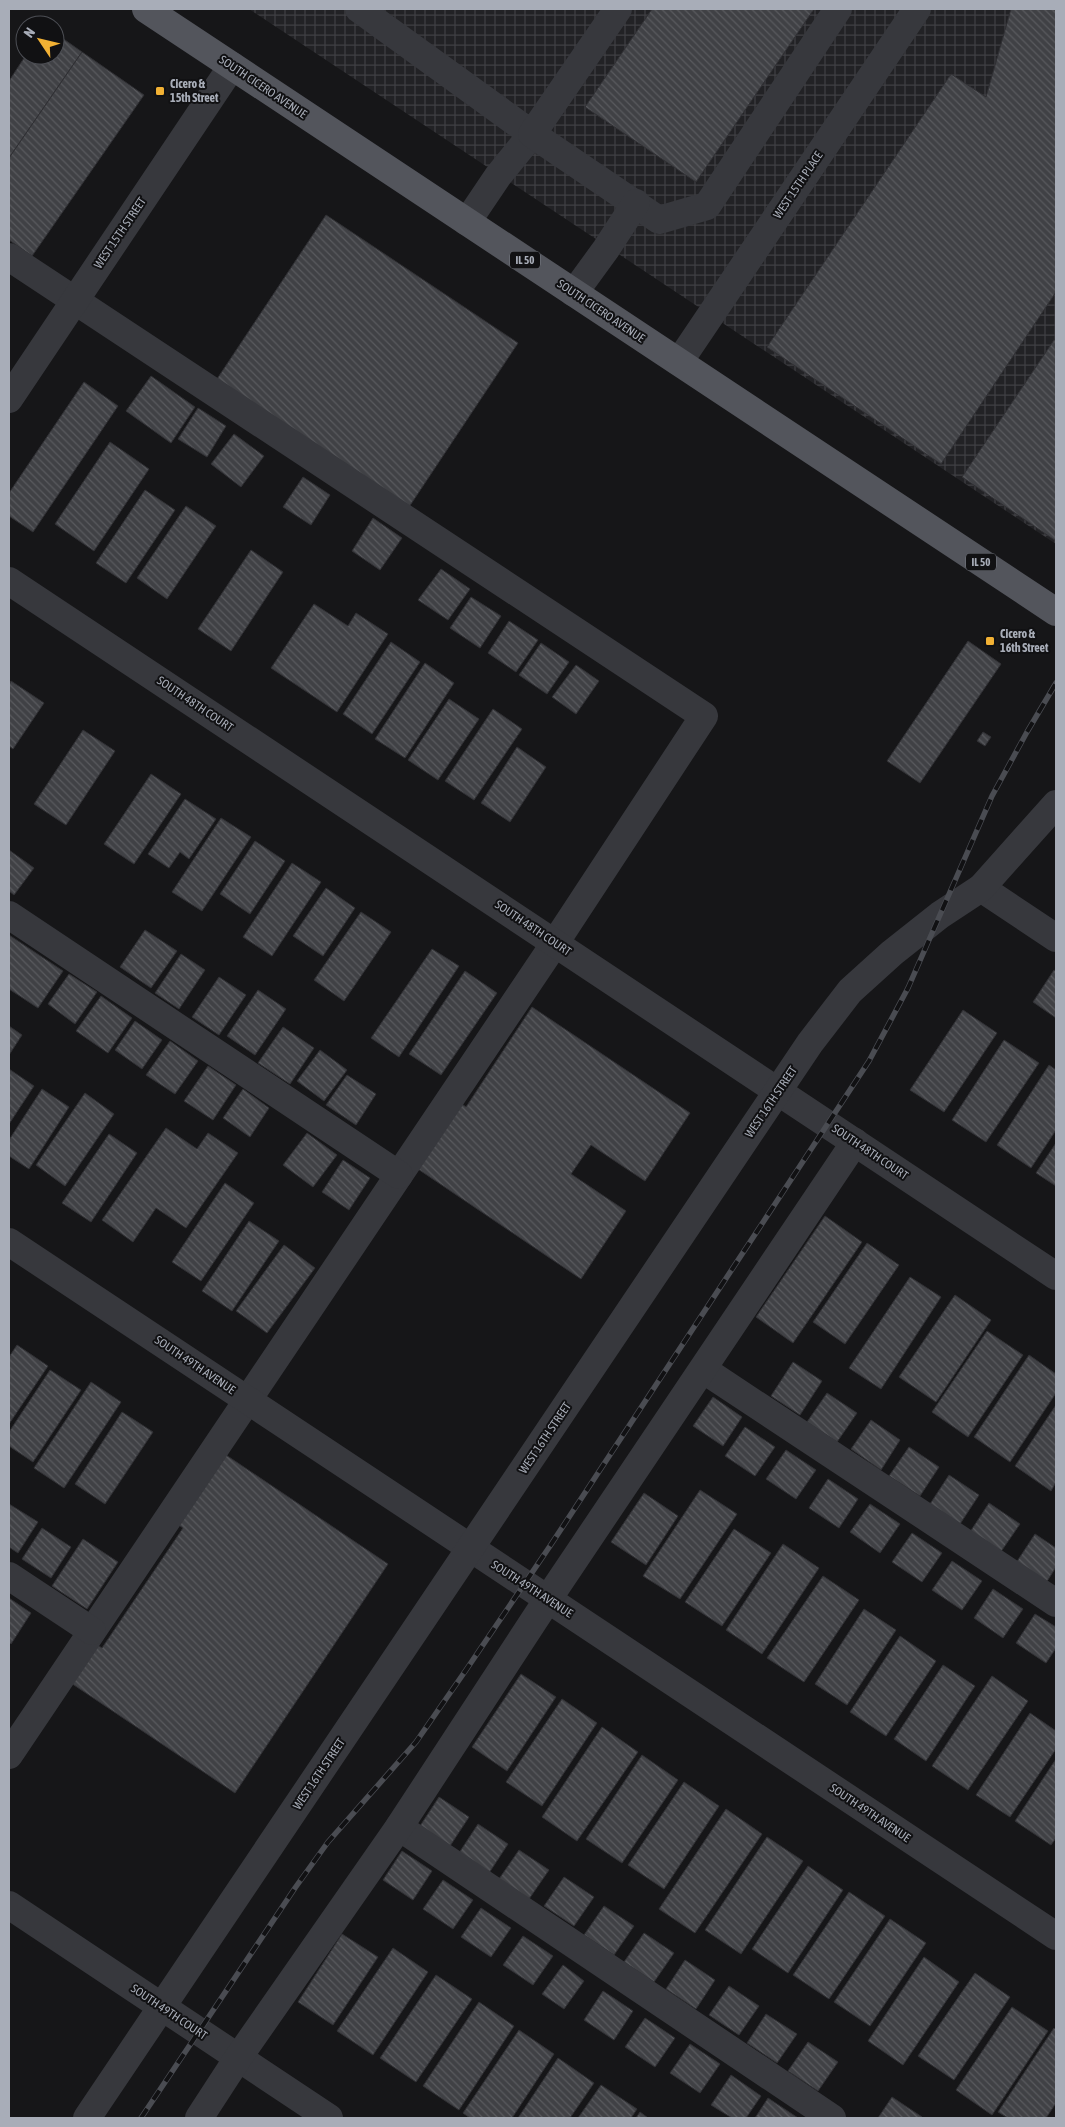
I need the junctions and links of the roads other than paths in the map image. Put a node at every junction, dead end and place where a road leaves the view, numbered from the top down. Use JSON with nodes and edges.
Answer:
{"nodes":[{"id":1,"x":146,"y":9,"type":"edge"},
{"id":2,"x":359,"y":9,"type":"edge"},
{"id":3,"x":618,"y":9,"type":"edge"},
{"id":4,"x":838,"y":9,"type":"edge"},
{"id":5,"x":917,"y":9,"type":"edge"},
{"id":6,"x":232,"y":66,"type":"junction"},
{"id":7,"x":532,"y":134,"type":"junction"},
{"id":8,"x":636,"y":203,"type":"junction"},
{"id":9,"x":467,"y":222,"type":"junction"},
{"id":10,"x":9,"y":256,"type":"edge"},
{"id":11,"x":574,"y":293,"type":"junction"},
{"id":12,"x":75,"y":300,"type":"junction"},
{"id":13,"x":679,"y":362,"type":"junction"},
{"id":14,"x":9,"y":399,"type":"edge"},
{"id":15,"x":9,"y":581,"type":"edge"},
{"id":16,"x":1056,"y":612,"type":"edge"},
{"id":17,"x":1056,"y":804,"type":"edge"},
{"id":18,"x":980,"y":888,"type":"junction"},
{"id":19,"x":9,"y":915,"type":"edge"},
{"id":20,"x":1056,"y":938,"type":"edge"},
{"id":21,"x":555,"y":943,"type":"junction"},
{"id":22,"x":778,"y":1091,"type":"junction"},
{"id":23,"x":855,"y":1142,"type":"junction"},
{"id":24,"x":399,"y":1175,"type":"junction"},
{"id":25,"x":9,"y":1242,"type":"edge"},
{"id":26,"x":1056,"y":1276,"type":"edge"},
{"id":27,"x":704,"y":1370,"type":"junction"},
{"id":28,"x":247,"y":1400,"type":"junction"},
{"id":29,"x":471,"y":1548,"type":"junction"},
{"id":30,"x":9,"y":1576,"type":"edge"},
{"id":31,"x":548,"y":1600,"type":"junction"},
{"id":32,"x":1056,"y":1603,"type":"edge"},
{"id":33,"x":92,"y":1631,"type":"junction"},
{"id":34,"x":9,"y":1755,"type":"edge"},
{"id":35,"x":399,"y":1828,"type":"junction"},
{"id":36,"x":9,"y":1905,"type":"edge"},
{"id":37,"x":1056,"y":1936,"type":"edge"},
{"id":38,"x":162,"y":2007,"type":"junction"},
{"id":39,"x":238,"y":2058,"type":"junction"},
{"id":40,"x":87,"y":2118,"type":"edge"},
{"id":41,"x":199,"y":2118,"type":"edge"},
{"id":42,"x":329,"y":2118,"type":"edge"},
{"id":43,"x":832,"y":2118,"type":"edge"}],
"edges":[{"from":1,"to":6,"type":"main road","name":"SOUTH CICERO AVENUE","number":"IL 50"},
{"from":2,"to":7,"type":"street"},
{"from":3,"to":7,"type":"street"},
{"from":4,"to":8,"type":"street"},
{"from":5,"to":13,"type":"street","name":"WEST 15TH PLACE"},
{"from":6,"to":9,"type":"main road","name":"SOUTH CICERO AVENUE","number":"IL 50"},
{"from":6,"to":12,"type":"street","name":"WEST 15TH STREET"},
{"from":7,"to":8,"type":"street"},
{"from":7,"to":9,"type":"street"},
{"from":8,"to":11,"type":"street"},
{"from":9,"to":11,"type":"main road","name":"SOUTH CICERO AVENUE","number":"IL 50"},
{"from":10,"to":12,"type":"street"},
{"from":11,"to":13,"type":"main road","name":"SOUTH CICERO AVENUE","number":"IL 50"},
{"from":12,"to":14,"type":"street","name":"WEST 15TH STREET"},
{"from":12,"to":21,"type":"street"},
{"from":13,"to":16,"type":"main road","name":"SOUTH CICERO AVENUE","number":"IL 50"},
{"from":15,"to":21,"type":"street","name":"SOUTH 48TH COURT"},
{"from":17,"to":18,"type":"street","name":"WEST 16TH STREET"},
{"from":18,"to":20,"type":"street"},
{"from":18,"to":22,"type":"street","name":"WEST 16TH STREET"},
{"from":19,"to":24,"type":"street"},
{"from":21,"to":22,"type":"street","name":"SOUTH 48TH COURT"},
{"from":21,"to":24,"type":"street"},
{"from":22,"to":23,"type":"street","name":"SOUTH 48TH COURT"},
{"from":22,"to":29,"type":"street","name":"WEST 16TH STREET"},
{"from":23,"to":26,"type":"street","name":"SOUTH 48TH COURT"},
{"from":23,"to":27,"type":"street"},
{"from":24,"to":28,"type":"street"},
{"from":25,"to":28,"type":"street","name":"SOUTH 49TH AVENUE"},
{"from":27,"to":31,"type":"street"},
{"from":27,"to":32,"type":"street"},
{"from":28,"to":29,"type":"street","name":"SOUTH 49TH AVENUE"},
{"from":28,"to":33,"type":"street"},
{"from":29,"to":31,"type":"street","name":"SOUTH 49TH AVENUE"},
{"from":29,"to":38,"type":"street","name":"WEST 16TH STREET"},
{"from":30,"to":33,"type":"street"},
{"from":31,"to":35,"type":"street"},
{"from":31,"to":37,"type":"street","name":"SOUTH 49TH AVENUE"},
{"from":33,"to":34,"type":"street"},
{"from":35,"to":39,"type":"street"},
{"from":35,"to":43,"type":"street"},
{"from":36,"to":38,"type":"street","name":"SOUTH 49TH COURT"},
{"from":38,"to":39,"type":"street","name":"SOUTH 49TH COURT"},
{"from":38,"to":40,"type":"street","name":"WEST 16TH STREET"},
{"from":39,"to":41,"type":"street"},
{"from":39,"to":42,"type":"street","name":"SOUTH 49TH COURT"}]}
